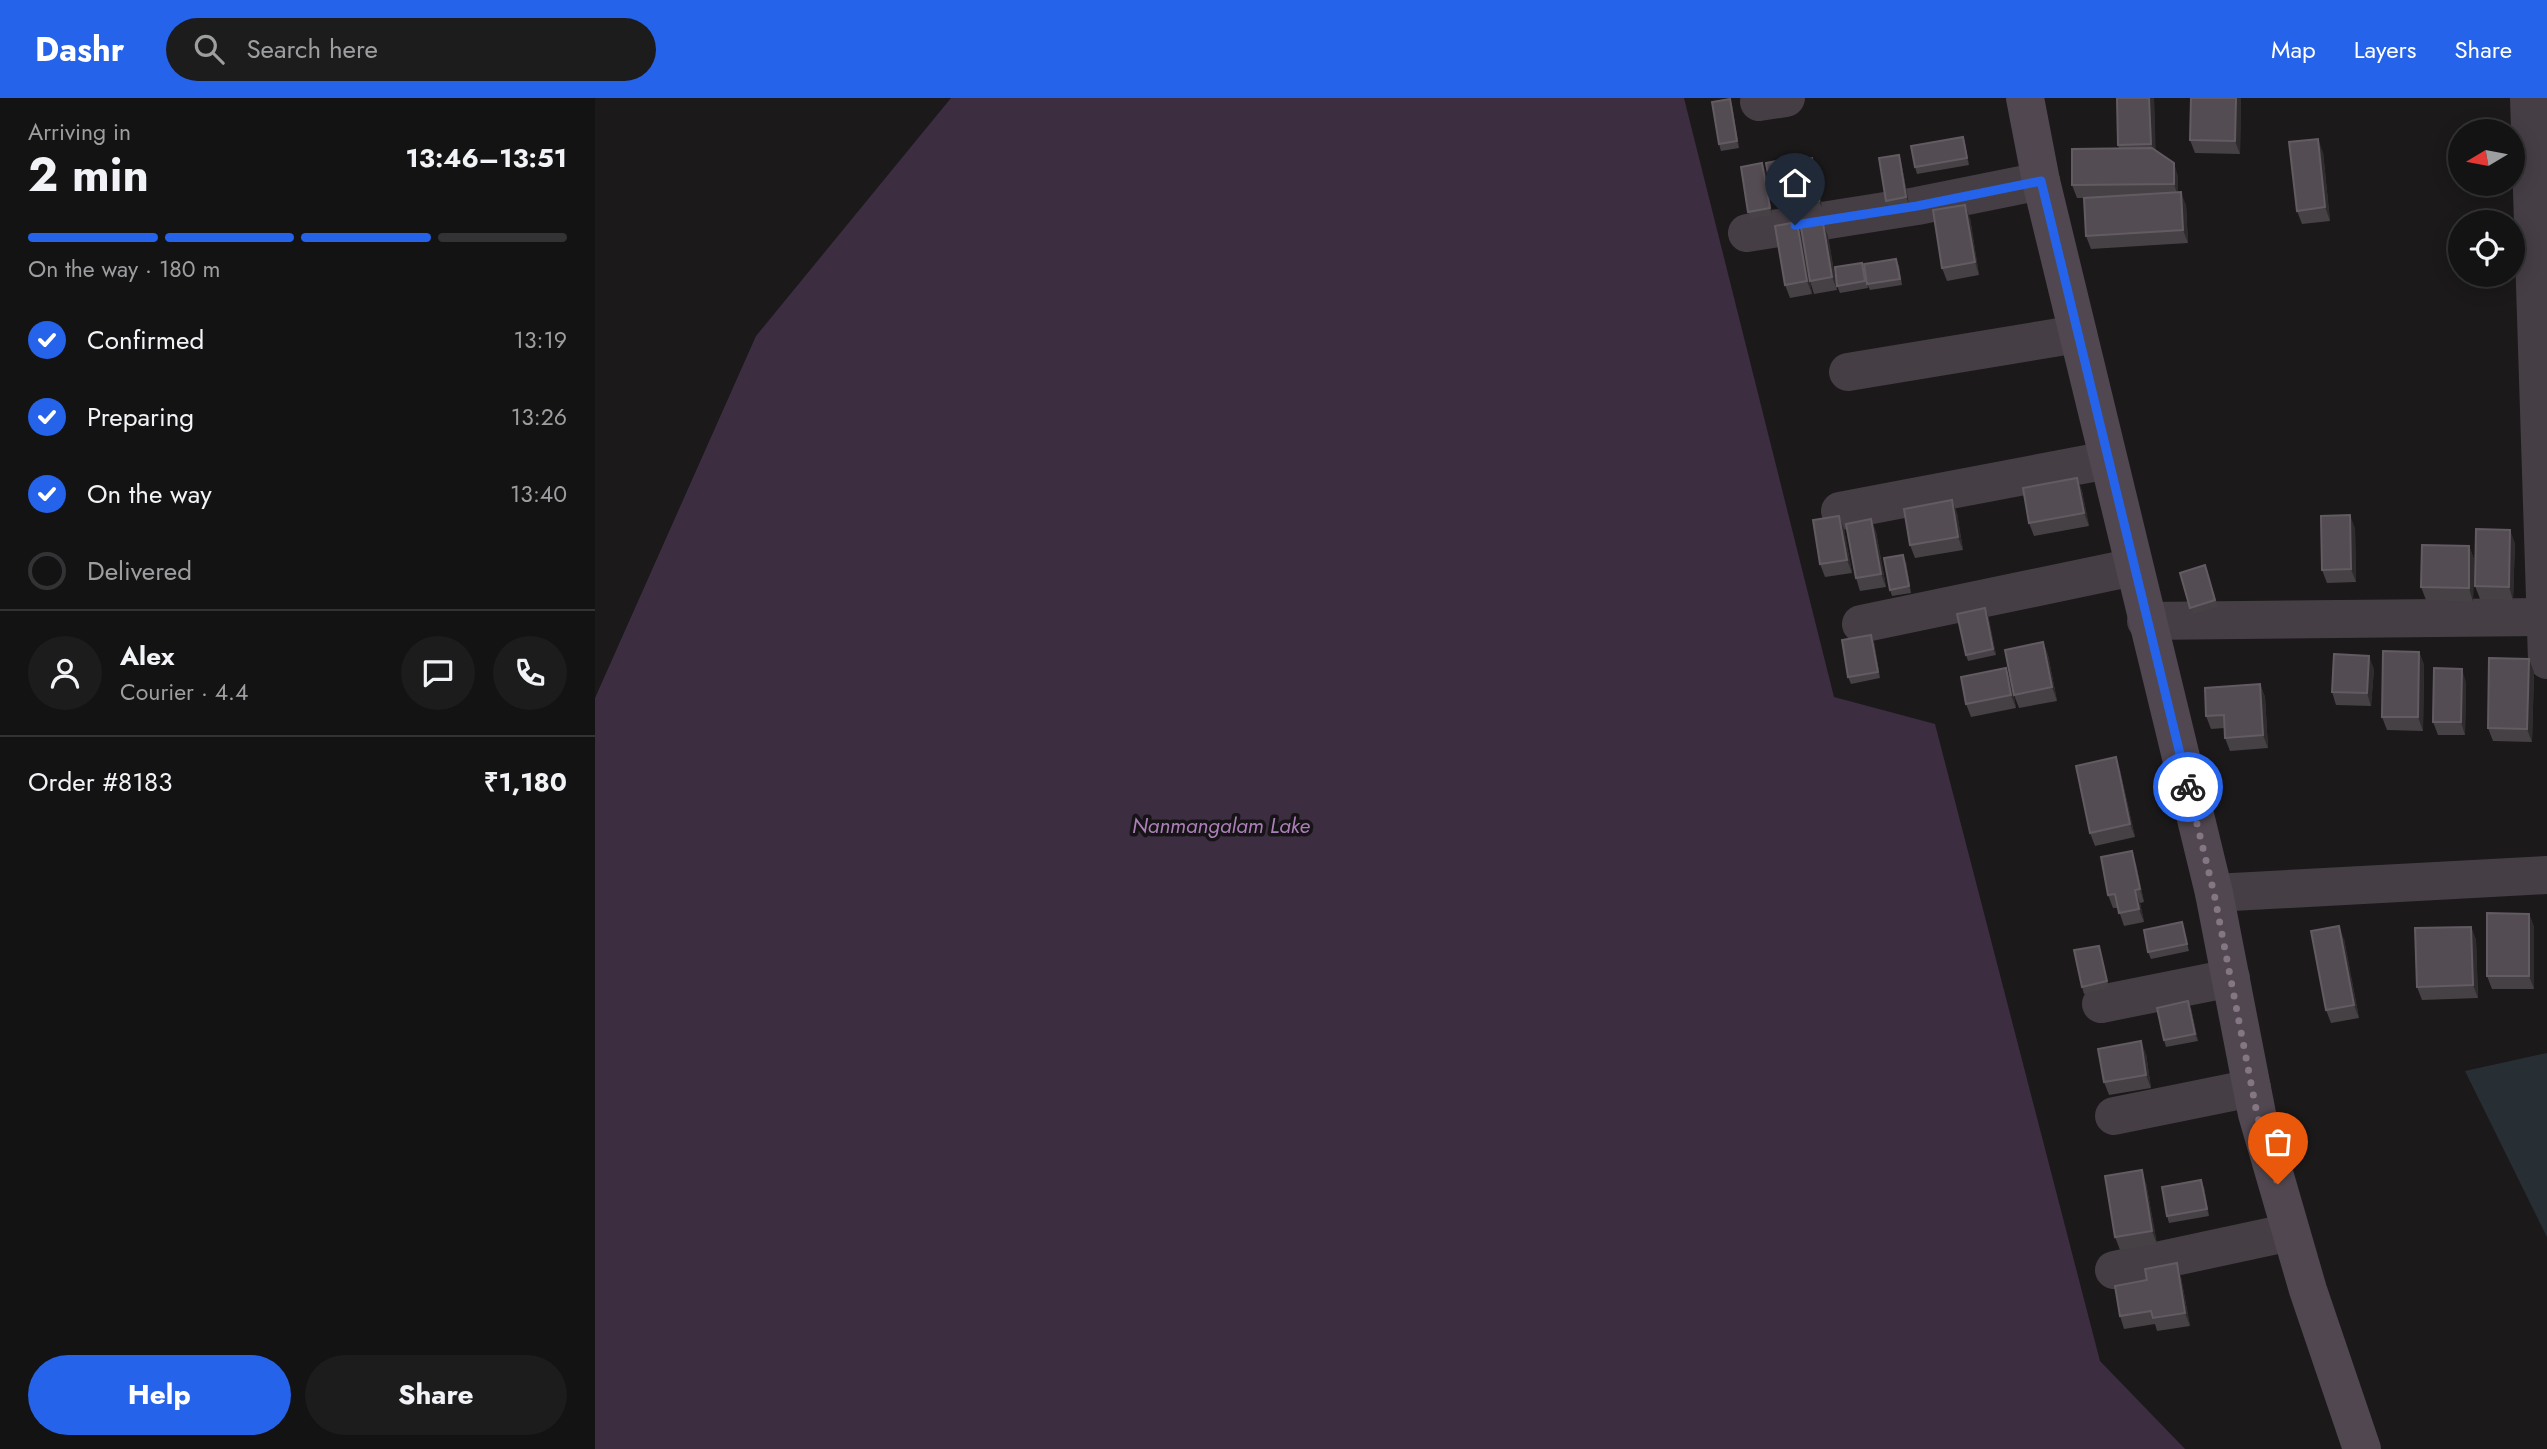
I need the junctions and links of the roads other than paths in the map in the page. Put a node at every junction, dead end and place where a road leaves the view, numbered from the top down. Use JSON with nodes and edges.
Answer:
{"nodes":[{"id":1,"x":2025,"y":98,"type":"edge"},
{"id":2,"x":2529,"y":98,"type":"edge"},
{"id":3,"x":2041,"y":181,"type":"junction"},
{"id":4,"x":1747,"y":233,"type":"dead end"},
{"id":5,"x":2078,"y":334,"type":"junction"},
{"id":6,"x":1848,"y":372,"type":"dead end"},
{"id":7,"x":2108,"y":460,"type":"junction"},
{"id":8,"x":1840,"y":512,"type":"dead end"},
{"id":9,"x":2134,"y":567,"type":"junction"},
{"id":10,"x":2546,"y":617,"type":"edge"},
{"id":11,"x":2146,"y":621,"type":"junction"},
{"id":12,"x":1861,"y":624,"type":"dead end"},
{"id":13,"x":2547,"y":660,"type":"edge"},
{"id":14,"x":2547,"y":875,"type":"edge"},
{"id":15,"x":2214,"y":893,"type":"junction"},
{"id":16,"x":2231,"y":978,"type":"junction"},
{"id":17,"x":2101,"y":1004,"type":"dead end"},
{"id":18,"x":2252,"y":1088,"type":"junction"},
{"id":19,"x":2114,"y":1116,"type":"dead end"},
{"id":20,"x":2291,"y":1231,"type":"junction"},
{"id":21,"x":2114,"y":1270,"type":"dead end"},
{"id":22,"x":2363,"y":1449,"type":"edge"}],
"edges":[{"from":1,"to":3,"type":"street"},
{"from":2,"to":10,"type":"street"},
{"from":3,"to":4,"type":"street"},
{"from":3,"to":5,"type":"street"},
{"from":5,"to":6,"type":"street"},
{"from":5,"to":7,"type":"street"},
{"from":7,"to":8,"type":"street"},
{"from":7,"to":9,"type":"street"},
{"from":9,"to":11,"type":"street"},
{"from":9,"to":12,"type":"street"},
{"from":10,"to":11,"type":"street"},
{"from":10,"to":13,"type":"street"},
{"from":11,"to":15,"type":"street"},
{"from":14,"to":15,"type":"street"},
{"from":15,"to":16,"type":"street"},
{"from":16,"to":17,"type":"street"},
{"from":16,"to":18,"type":"street"},
{"from":18,"to":19,"type":"street"},
{"from":18,"to":20,"type":"street"},
{"from":20,"to":21,"type":"street"},
{"from":20,"to":22,"type":"street"}]}
